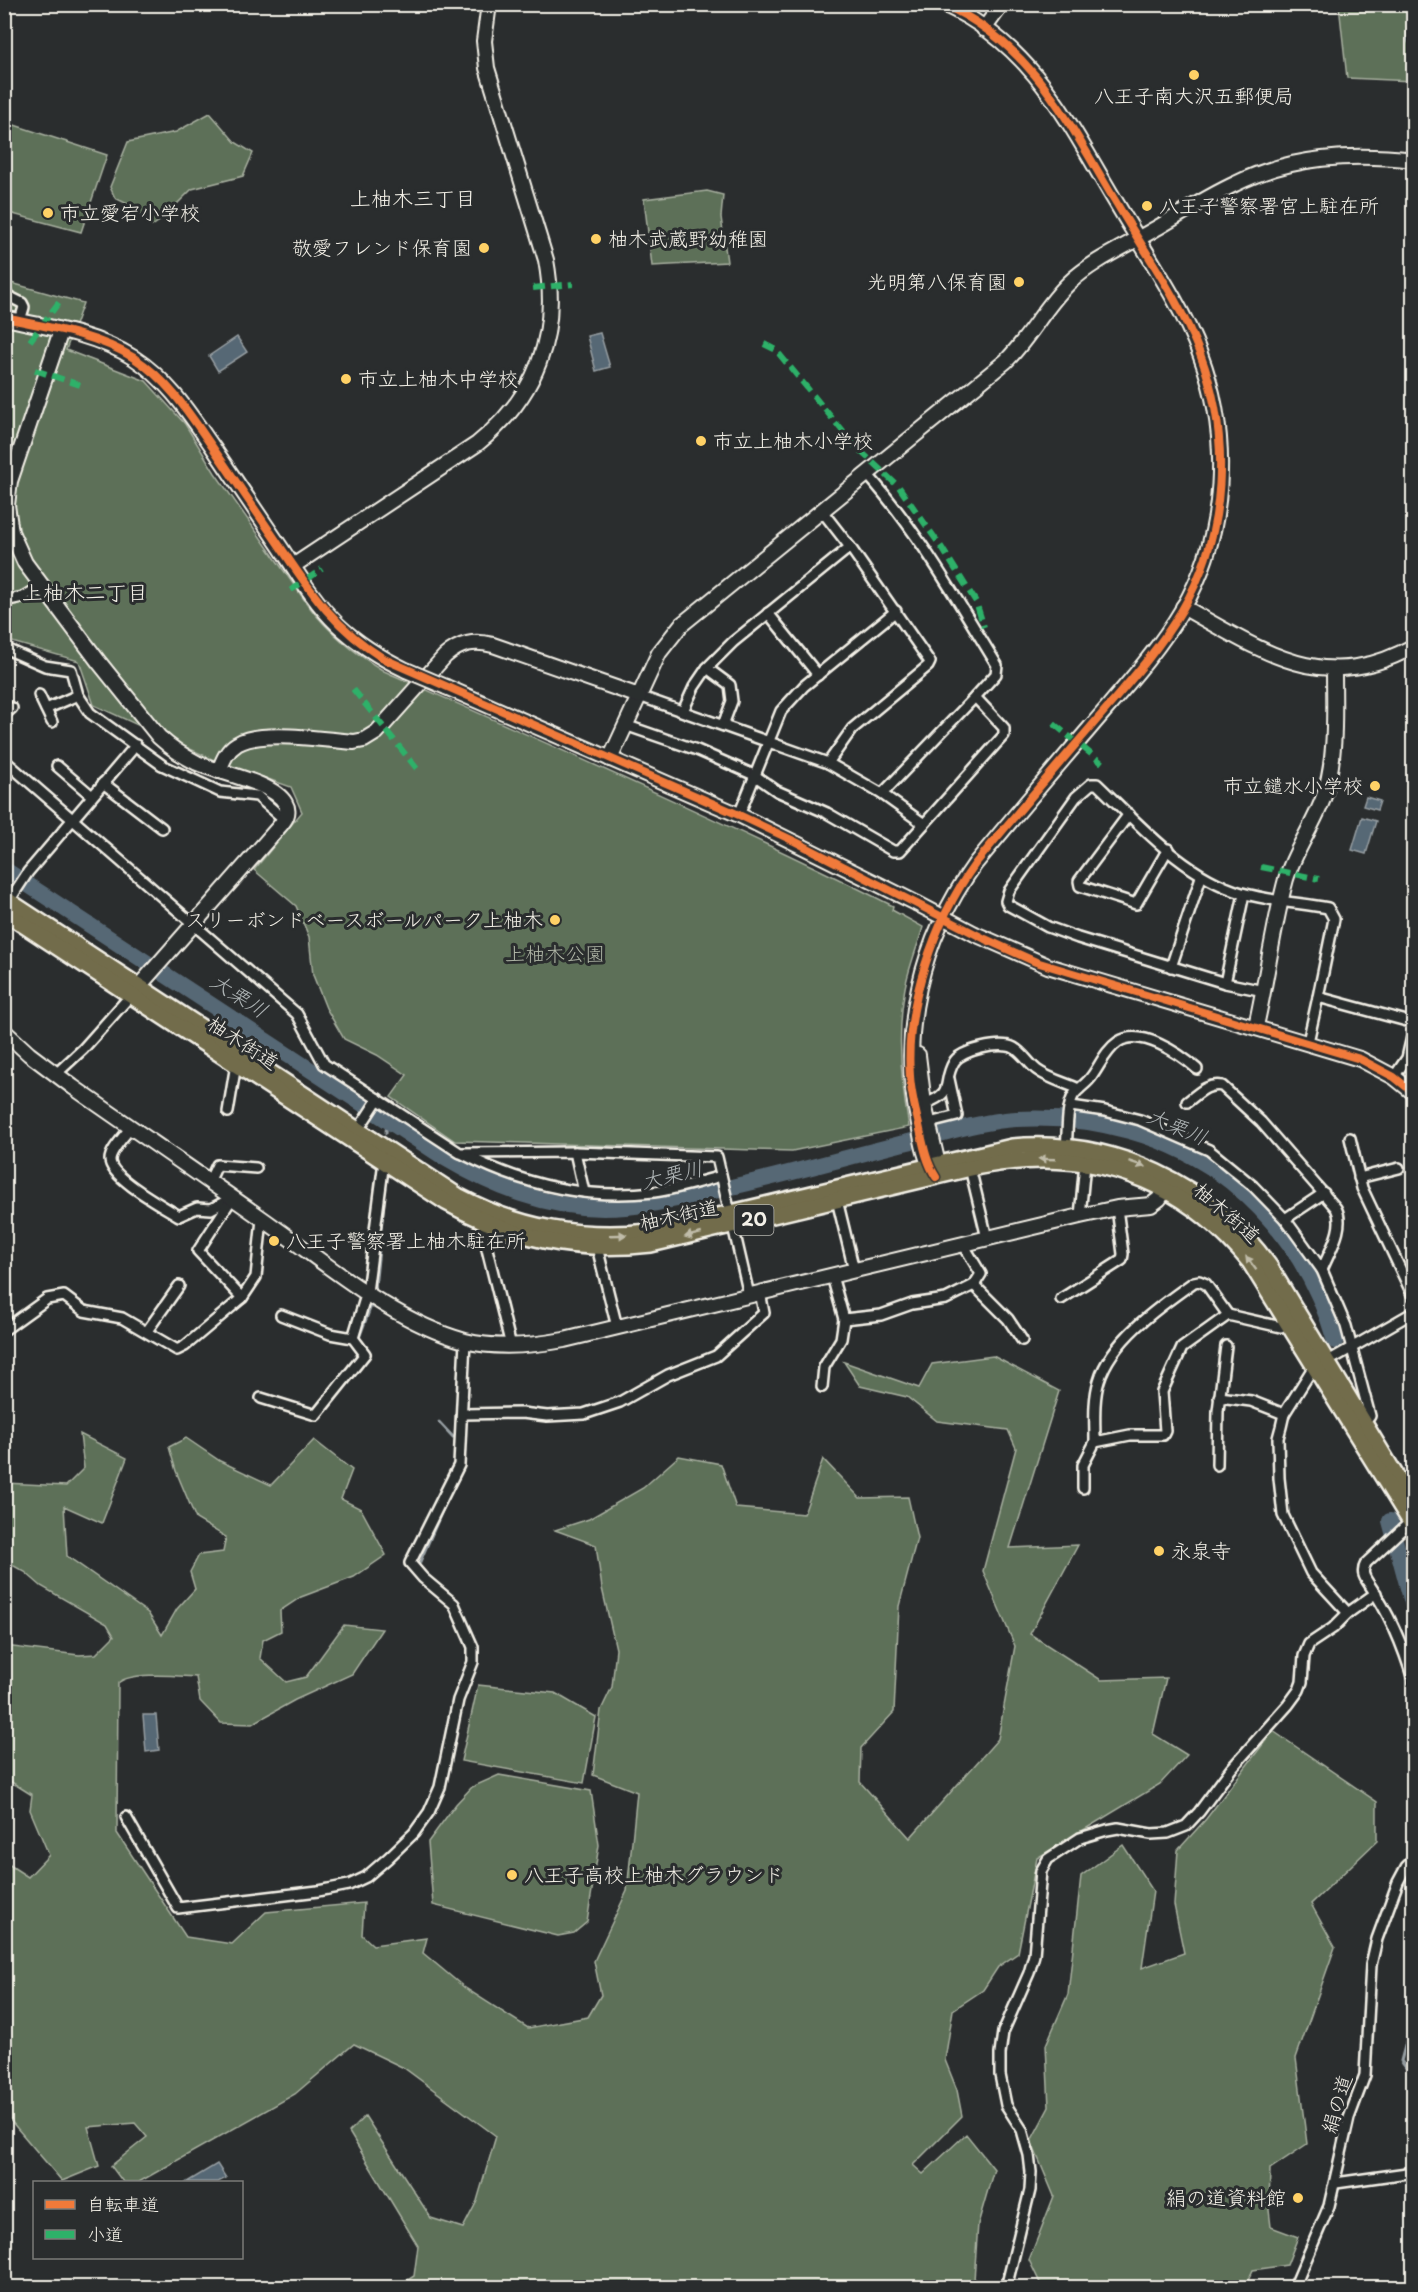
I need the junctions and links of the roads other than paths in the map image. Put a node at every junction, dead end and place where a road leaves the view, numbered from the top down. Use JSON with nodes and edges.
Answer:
{"nodes":[{"id":1,"x":489,"y":4,"type":"edge"},
{"id":2,"x":943,"y":4,"type":"edge"},
{"id":3,"x":1002,"y":4,"type":"edge"},
{"id":4,"x":984,"y":29,"type":"junction"},
{"id":5,"x":1413,"y":160,"type":"edge"},
{"id":6,"x":1137,"y":239,"type":"junction"},
{"id":7,"x":4,"y":294,"type":"edge"},
{"id":8,"x":4,"y":318,"type":"edge"},
{"id":9,"x":20,"y":321,"type":"junction"},
{"id":10,"x":61,"y":331,"type":"junction"},
{"id":11,"x":867,"y":474,"type":"junction"},
{"id":12,"x":822,"y":511,"type":"junction"},
{"id":13,"x":850,"y":547,"type":"junction"},
{"id":14,"x":292,"y":566,"type":"junction"},
{"id":15,"x":41,"y":586,"type":"junction"},
{"id":16,"x":4,"y":601,"type":"edge"},
{"id":17,"x":1183,"y":608,"type":"junction"},
{"id":18,"x":896,"y":611,"type":"junction"},
{"id":19,"x":768,"y":613,"type":"junction"},
{"id":20,"x":1413,"y":646,"type":"edge"},
{"id":21,"x":4,"y":648,"type":"edge"},
{"id":22,"x":707,"y":668,"type":"junction"},
{"id":23,"x":1334,"y":669,"type":"junction"},
{"id":24,"x":818,"y":675,"type":"junction"},
{"id":25,"x":39,"y":695,"type":"dead end"},
{"id":26,"x":78,"y":695,"type":"junction"},
{"id":27,"x":639,"y":696,"type":"junction"},
{"id":28,"x":975,"y":697,"type":"junction"},
{"id":29,"x":12,"y":708,"type":"dead end"},
{"id":30,"x":46,"y":709,"type":"junction"},
{"id":31,"x":683,"y":711,"type":"junction"},
{"id":32,"x":4,"y":715,"type":"edge"},
{"id":33,"x":52,"y":722,"type":"dead end"},
{"id":34,"x":625,"y":725,"type":"junction"},
{"id":35,"x":723,"y":725,"type":"junction"},
{"id":36,"x":767,"y":740,"type":"junction"},
{"id":37,"x":136,"y":746,"type":"junction"},
{"id":38,"x":610,"y":759,"type":"junction"},
{"id":39,"x":828,"y":763,"type":"junction"},
{"id":40,"x":6,"y":764,"type":"edge"},
{"id":41,"x":57,"y":766,"type":"dead end"},
{"id":42,"x":219,"y":771,"type":"junction"},
{"id":43,"x":754,"y":775,"type":"junction"},
{"id":44,"x":103,"y":783,"type":"junction"},
{"id":45,"x":882,"y":794,"type":"junction"},
{"id":46,"x":92,"y":796,"type":"junction"},
{"id":47,"x":1129,"y":814,"type":"junction"},
{"id":48,"x":739,"y":815,"type":"junction"},
{"id":49,"x":73,"y":819,"type":"junction"},
{"id":50,"x":285,"y":820,"type":"junction"},
{"id":51,"x":924,"y":824,"type":"junction"},
{"id":52,"x":162,"y":828,"type":"dead end"},
{"id":53,"x":1168,"y":849,"type":"junction"},
{"id":54,"x":1201,"y":877,"type":"junction"},
{"id":55,"x":1244,"y":894,"type":"junction"},
{"id":56,"x":9,"y":900,"type":"edge"},
{"id":57,"x":1281,"y":900,"type":"junction"},
{"id":58,"x":194,"y":925,"type":"junction"},
{"id":59,"x":1171,"y":967,"type":"junction"},
{"id":60,"x":1225,"y":983,"type":"junction"},
{"id":61,"x":140,"y":986,"type":"junction"},
{"id":62,"x":1264,"y":991,"type":"junction"},
{"id":63,"x":1318,"y":997,"type":"junction"},
{"id":64,"x":915,"y":1012,"type":"junction"},
{"id":65,"x":1413,"y":1023,"type":"edge"},
{"id":66,"x":1256,"y":1026,"type":"junction"},
{"id":67,"x":1413,"y":1028,"type":"edge"},
{"id":68,"x":4,"y":1031,"type":"edge"},
{"id":69,"x":1308,"y":1042,"type":"junction"},
{"id":70,"x":236,"y":1064,"type":"junction"},
{"id":71,"x":1197,"y":1069,"type":"dead end"},
{"id":72,"x":56,"y":1074,"type":"junction"},
{"id":73,"x":1394,"y":1077,"type":"junction"},
{"id":74,"x":949,"y":1079,"type":"junction"},
{"id":75,"x":1080,"y":1089,"type":"junction"},
{"id":76,"x":1413,"y":1093,"type":"edge"},
{"id":77,"x":377,"y":1100,"type":"junction"},
{"id":78,"x":1186,"y":1102,"type":"dead end"},
{"id":79,"x":924,"y":1104,"type":"junction"},
{"id":80,"x":1070,"y":1108,"type":"junction"},
{"id":81,"x":228,"y":1112,"type":"dead end"},
{"id":82,"x":130,"y":1128,"type":"junction"},
{"id":83,"x":926,"y":1128,"type":"junction"},
{"id":84,"x":358,"y":1130,"type":"junction"},
{"id":85,"x":1350,"y":1138,"type":"dead end"},
{"id":86,"x":1066,"y":1147,"type":"junction"},
{"id":87,"x":575,"y":1152,"type":"junction"},
{"id":88,"x":460,"y":1153,"type":"junction"},
{"id":89,"x":384,"y":1161,"type":"junction"},
{"id":90,"x":1085,"y":1163,"type":"junction"},
{"id":91,"x":256,"y":1168,"type":"dead end"},
{"id":92,"x":970,"y":1168,"type":"junction"},
{"id":93,"x":1399,"y":1168,"type":"dead end"},
{"id":94,"x":934,"y":1169,"type":"junction"},
{"id":95,"x":722,"y":1178,"type":"junction"},
{"id":96,"x":1359,"y":1178,"type":"junction"},
{"id":97,"x":209,"y":1182,"type":"junction"},
{"id":98,"x":1169,"y":1184,"type":"junction"},
{"id":99,"x":584,"y":1192,"type":"junction"},
{"id":100,"x":1324,"y":1193,"type":"junction"},
{"id":101,"x":232,"y":1198,"type":"junction"},
{"id":102,"x":837,"y":1200,"type":"junction"},
{"id":103,"x":1117,"y":1208,"type":"junction"},
{"id":104,"x":730,"y":1213,"type":"junction"},
{"id":105,"x":1080,"y":1216,"type":"junction"},
{"id":106,"x":262,"y":1219,"type":"junction"},
{"id":107,"x":1285,"y":1219,"type":"junction"},
{"id":108,"x":484,"y":1222,"type":"junction"},
{"id":109,"x":987,"y":1238,"type":"junction"},
{"id":110,"x":963,"y":1244,"type":"junction"},
{"id":111,"x":597,"y":1247,"type":"junction"},
{"id":112,"x":854,"y":1270,"type":"junction"},
{"id":113,"x":1322,"y":1270,"type":"junction"},
{"id":114,"x":832,"y":1275,"type":"junction"},
{"id":115,"x":974,"y":1285,"type":"junction"},
{"id":116,"x":179,"y":1286,"type":"dead end"},
{"id":117,"x":368,"y":1292,"type":"junction"},
{"id":118,"x":754,"y":1294,"type":"junction"},
{"id":119,"x":242,"y":1298,"type":"junction"},
{"id":120,"x":1413,"y":1298,"type":"edge"},
{"id":121,"x":1061,"y":1299,"type":"dead end"},
{"id":122,"x":1413,"y":1312,"type":"edge"},
{"id":123,"x":281,"y":1315,"type":"dead end"},
{"id":124,"x":1228,"y":1315,"type":"junction"},
{"id":125,"x":844,"y":1319,"type":"junction"},
{"id":126,"x":1289,"y":1322,"type":"junction"},
{"id":127,"x":617,"y":1327,"type":"junction"},
{"id":128,"x":4,"y":1330,"type":"edge"},
{"id":129,"x":147,"y":1331,"type":"junction"},
{"id":130,"x":353,"y":1338,"type":"junction"},
{"id":131,"x":1022,"y":1340,"type":"dead end"},
{"id":132,"x":465,"y":1341,"type":"junction"},
{"id":133,"x":511,"y":1346,"type":"junction"},
{"id":134,"x":1226,"y":1346,"type":"dead end"},
{"id":135,"x":1350,"y":1348,"type":"junction"},
{"id":136,"x":1326,"y":1362,"type":"junction"},
{"id":137,"x":822,"y":1387,"type":"dead end"},
{"id":138,"x":1219,"y":1397,"type":"junction"},
{"id":139,"x":261,"y":1398,"type":"dead end"},
{"id":140,"x":463,"y":1414,"type":"junction"},
{"id":141,"x":1284,"y":1414,"type":"junction"},
{"id":142,"x":1364,"y":1425,"type":"junction"},
{"id":143,"x":1095,"y":1442,"type":"junction"},
{"id":144,"x":1217,"y":1465,"type":"dead end"},
{"id":145,"x":1083,"y":1488,"type":"dead end"},
{"id":146,"x":1413,"y":1506,"type":"edge"},
{"id":147,"x":1410,"y":1525,"type":"edge"},
{"id":148,"x":1376,"y":1593,"type":"junction"},
{"id":149,"x":1347,"y":1612,"type":"junction"},
{"id":150,"x":1413,"y":1683,"type":"edge"},
{"id":151,"x":126,"y":1817,"type":"dead end"},
{"id":152,"x":1413,"y":1859,"type":"edge"},
{"id":153,"x":1413,"y":2172,"type":"edge"},
{"id":154,"x":1336,"y":2183,"type":"junction"},
{"id":155,"x":1006,"y":2288,"type":"edge"},
{"id":156,"x":1294,"y":2288,"type":"edge"}],
"edges":[{"from":1,"to":14,"type":"street"},
{"from":2,"to":4,"type":"street"},
{"from":3,"to":4,"type":"street"},
{"from":4,"to":6,"type":"street"},
{"from":5,"to":6,"type":"street"},
{"from":6,"to":11,"type":"street"},
{"from":6,"to":17,"type":"street"},
{"from":7,"to":9,"type":"street"},
{"from":8,"to":9,"type":"street"},
{"from":9,"to":10,"type":"street"},
{"from":10,"to":14,"type":"street"},
{"from":10,"to":15,"type":"street"},
{"from":11,"to":12,"type":"street"},
{"from":11,"to":28,"type":"street"},
{"from":12,"to":13,"type":"street"},
{"from":12,"to":27,"type":"street"},
{"from":13,"to":18,"type":"street"},
{"from":13,"to":19,"type":"street"},
{"from":14,"to":38,"type":"street","bridge":true},
{"from":15,"to":16,"type":"street"},
{"from":15,"to":42,"type":"street"},
{"from":17,"to":23,"type":"street"},
{"from":17,"to":64,"type":"street"},
{"from":18,"to":24,"type":"street"},
{"from":18,"to":39,"type":"street"},
{"from":19,"to":22,"type":"street"},
{"from":19,"to":24,"type":"street"},
{"from":20,"to":23,"type":"street"},
{"from":21,"to":26,"type":"street"},
{"from":22,"to":31,"type":"street"},
{"from":22,"to":35,"type":"street"},
{"from":23,"to":57,"type":"street"},
{"from":24,"to":36,"type":"street"},
{"from":25,"to":30,"type":"street"},
{"from":26,"to":30,"type":"street"},
{"from":26,"to":37,"type":"street"},
{"from":27,"to":31,"type":"street"},
{"from":27,"to":34,"type":"street"},
{"from":27,"to":42,"type":"street"},
{"from":28,"to":45,"type":"street"},
{"from":28,"to":51,"type":"street"},
{"from":29,"to":32,"type":"street"},
{"from":30,"to":33,"type":"street"},
{"from":31,"to":35,"type":"street"},
{"from":34,"to":38,"type":"street"},
{"from":34,"to":43,"type":"street"},
{"from":35,"to":36,"type":"street"},
{"from":36,"to":39,"type":"street"},
{"from":36,"to":43,"type":"street"},
{"from":37,"to":44,"type":"street"},
{"from":37,"to":50,"type":"street"},
{"from":38,"to":48,"type":"street"},
{"from":39,"to":45,"type":"street"},
{"from":40,"to":49,"type":"street"},
{"from":41,"to":46,"type":"street"},
{"from":42,"to":50,"type":"street"},
{"from":43,"to":48,"type":"street"},
{"from":43,"to":51,"type":"street"},
{"from":44,"to":46,"type":"street"},
{"from":44,"to":52,"type":"street"},
{"from":45,"to":51,"type":"street"},
{"from":46,"to":49,"type":"street"},
{"from":47,"to":53,"type":"street"},
{"from":47,"to":53,"type":"street"},
{"from":47,"to":59,"type":"street"},
{"from":48,"to":66,"type":"street","bridge":true},
{"from":49,"to":56,"type":"street"},
{"from":49,"to":58,"type":"street"},
{"from":50,"to":58,"type":"street"},
{"from":53,"to":54,"type":"street"},
{"from":54,"to":55,"type":"street"},
{"from":54,"to":59,"type":"street"},
{"from":55,"to":57,"type":"street"},
{"from":55,"to":60,"type":"street"},
{"from":56,"to":61,"type":"main road","name":"柚木街道","number":"20"},
{"from":57,"to":62,"type":"street"},
{"from":57,"to":63,"type":"street"},
{"from":58,"to":61,"type":"street"},
{"from":58,"to":77,"type":"street"},
{"from":59,"to":60,"type":"street"},
{"from":60,"to":62,"type":"street"},
{"from":61,"to":70,"type":"main road","name":"柚木街道","number":"20"},
{"from":61,"to":72,"type":"street"},
{"from":61,"to":84,"type":"main road","name":"柚木街道","number":"20"},
{"from":62,"to":66,"type":"street"},
{"from":63,"to":65,"type":"street"},
{"from":63,"to":69,"type":"street"},
{"from":64,"to":79,"type":"street"},
{"from":64,"to":83,"type":"street"},
{"from":66,"to":69,"type":"street"},
{"from":67,"to":73,"type":"street"},
{"from":68,"to":72,"type":"street"},
{"from":69,"to":73,"type":"street"},
{"from":70,"to":81,"type":"street"},
{"from":70,"to":84,"type":"main road","name":"柚木街道","number":"20"},
{"from":71,"to":75,"type":"street"},
{"from":72,"to":82,"type":"street"},
{"from":73,"to":76,"type":"street"},
{"from":74,"to":75,"type":"street"},
{"from":74,"to":79,"type":"street"},
{"from":74,"to":83,"type":"street"},
{"from":75,"to":80,"type":"street"},
{"from":77,"to":84,"type":"street"},
{"from":77,"to":88,"type":"street"},
{"from":78,"to":100,"type":"street"},
{"from":79,"to":83,"type":"street"},
{"from":80,"to":86,"type":"street"},
{"from":80,"to":107,"type":"street"},
{"from":82,"to":97,"type":"street"},
{"from":82,"to":101,"type":"street"},
{"from":83,"to":94,"type":"street"},
{"from":84,"to":89,"type":"main road","name":"柚木街道","number":"20"},
{"from":84,"to":104,"type":"main road","name":"柚木街道","number":"20","one_way":true},
{"from":85,"to":96,"type":"street"},
{"from":86,"to":94,"type":"main road","name":"柚木街道","number":"20"},
{"from":86,"to":98,"type":"main road","name":"柚木街道","number":"20","one_way":true},
{"from":87,"to":88,"type":"street"},
{"from":87,"to":95,"type":"street"},
{"from":87,"to":99,"type":"street"},
{"from":88,"to":99,"type":"street"},
{"from":89,"to":108,"type":"main road","name":"柚木街道","number":"20"},
{"from":89,"to":117,"type":"street"},
{"from":90,"to":92,"type":"main road","name":"柚木街道","number":"20","one_way":true},
{"from":90,"to":98,"type":"main road","name":"柚木街道","number":"20"},
{"from":90,"to":105,"type":"street"},
{"from":91,"to":97,"type":"street"},
{"from":92,"to":94,"type":"main road","name":"柚木街道","number":"20"},
{"from":92,"to":109,"type":"street"},
{"from":93,"to":96,"type":"street"},
{"from":94,"to":102,"type":"main road","name":"柚木街道","number":"20"},
{"from":94,"to":104,"type":"main road","name":"柚木街道","number":"20"},
{"from":95,"to":99,"type":"street"},
{"from":95,"to":104,"type":"street"},
{"from":96,"to":120,"type":"street"},
{"from":97,"to":101,"type":"street"},
{"from":98,"to":103,"type":"street"},
{"from":126,"to":98,"type":"main road","name":"柚木街道","number":"20","one_way":true},
{"from":98,"to":136,"type":"main road","name":"柚木街道","number":"20"},
{"from":100,"to":107,"type":"street"},
{"from":100,"to":113,"type":"street"},
{"from":101,"to":106,"type":"street"},
{"from":101,"to":119,"type":"street"},
{"from":102,"to":104,"type":"main road","name":"柚木街道","number":"20"},
{"from":102,"to":112,"type":"street"},
{"from":103,"to":105,"type":"street"},
{"from":103,"to":121,"type":"street"},
{"from":104,"to":111,"type":"main road","name":"柚木街道","number":"20","one_way":true},
{"from":104,"to":118,"type":"street"},
{"from":105,"to":109,"type":"street"},
{"from":106,"to":117,"type":"street"},
{"from":106,"to":119,"type":"street"},
{"from":107,"to":113,"type":"street"},
{"from":108,"to":111,"type":"main road","name":"柚木街道","number":"20"},
{"from":108,"to":133,"type":"street"},
{"from":109,"to":110,"type":"street"},
{"from":110,"to":112,"type":"street"},
{"from":110,"to":115,"type":"street"},
{"from":111,"to":127,"type":"street"},
{"from":112,"to":114,"type":"street"},
{"from":113,"to":135,"type":"street"},
{"from":114,"to":118,"type":"street"},
{"from":114,"to":125,"type":"street"},
{"from":115,"to":125,"type":"street"},
{"from":115,"to":131,"type":"street"},
{"from":116,"to":129,"type":"street"},
{"from":117,"to":130,"type":"street"},
{"from":117,"to":132,"type":"street"},
{"from":118,"to":127,"type":"street"},
{"from":118,"to":140,"type":"street"},
{"from":119,"to":129,"type":"street"},
{"from":122,"to":135,"type":"street"},
{"from":123,"to":130,"type":"street"},
{"from":124,"to":126,"type":"street"},
{"from":124,"to":143,"type":"street"},
{"from":124,"to":143,"type":"street"},
{"from":125,"to":137,"type":"street"},
{"from":126,"to":136,"type":"main road","name":"柚木街道","number":"20"},
{"from":127,"to":133,"type":"street"},
{"from":128,"to":129,"type":"street"},
{"from":130,"to":139,"type":"street"},
{"from":132,"to":133,"type":"street"},
{"from":132,"to":140,"type":"street"},
{"from":134,"to":138,"type":"street"},
{"from":135,"to":136,"type":"street"},
{"from":135,"to":142,"type":"street"},
{"from":136,"to":141,"type":"street"},
{"from":136,"to":142,"type":"main road","name":"柚木街道","number":"20"},
{"from":136,"to":147,"type":"main road","name":"柚木街道","number":"20"},
{"from":138,"to":141,"type":"street"},
{"from":138,"to":144,"type":"street"},
{"from":140,"to":151,"type":"street"},
{"from":141,"to":149,"type":"street"},
{"from":142,"to":146,"type":"main road","name":"柚木街道","number":"20"},
{"from":143,"to":145,"type":"street"},
{"from":147,"to":148,"type":"street"},
{"from":148,"to":149,"type":"street"},
{"from":148,"to":150,"type":"street"},
{"from":149,"to":155,"type":"street"},
{"from":152,"to":154,"type":"street","name":"絹の道"},
{"from":153,"to":154,"type":"street"},
{"from":154,"to":156,"type":"street","name":"絹の道"}]}
